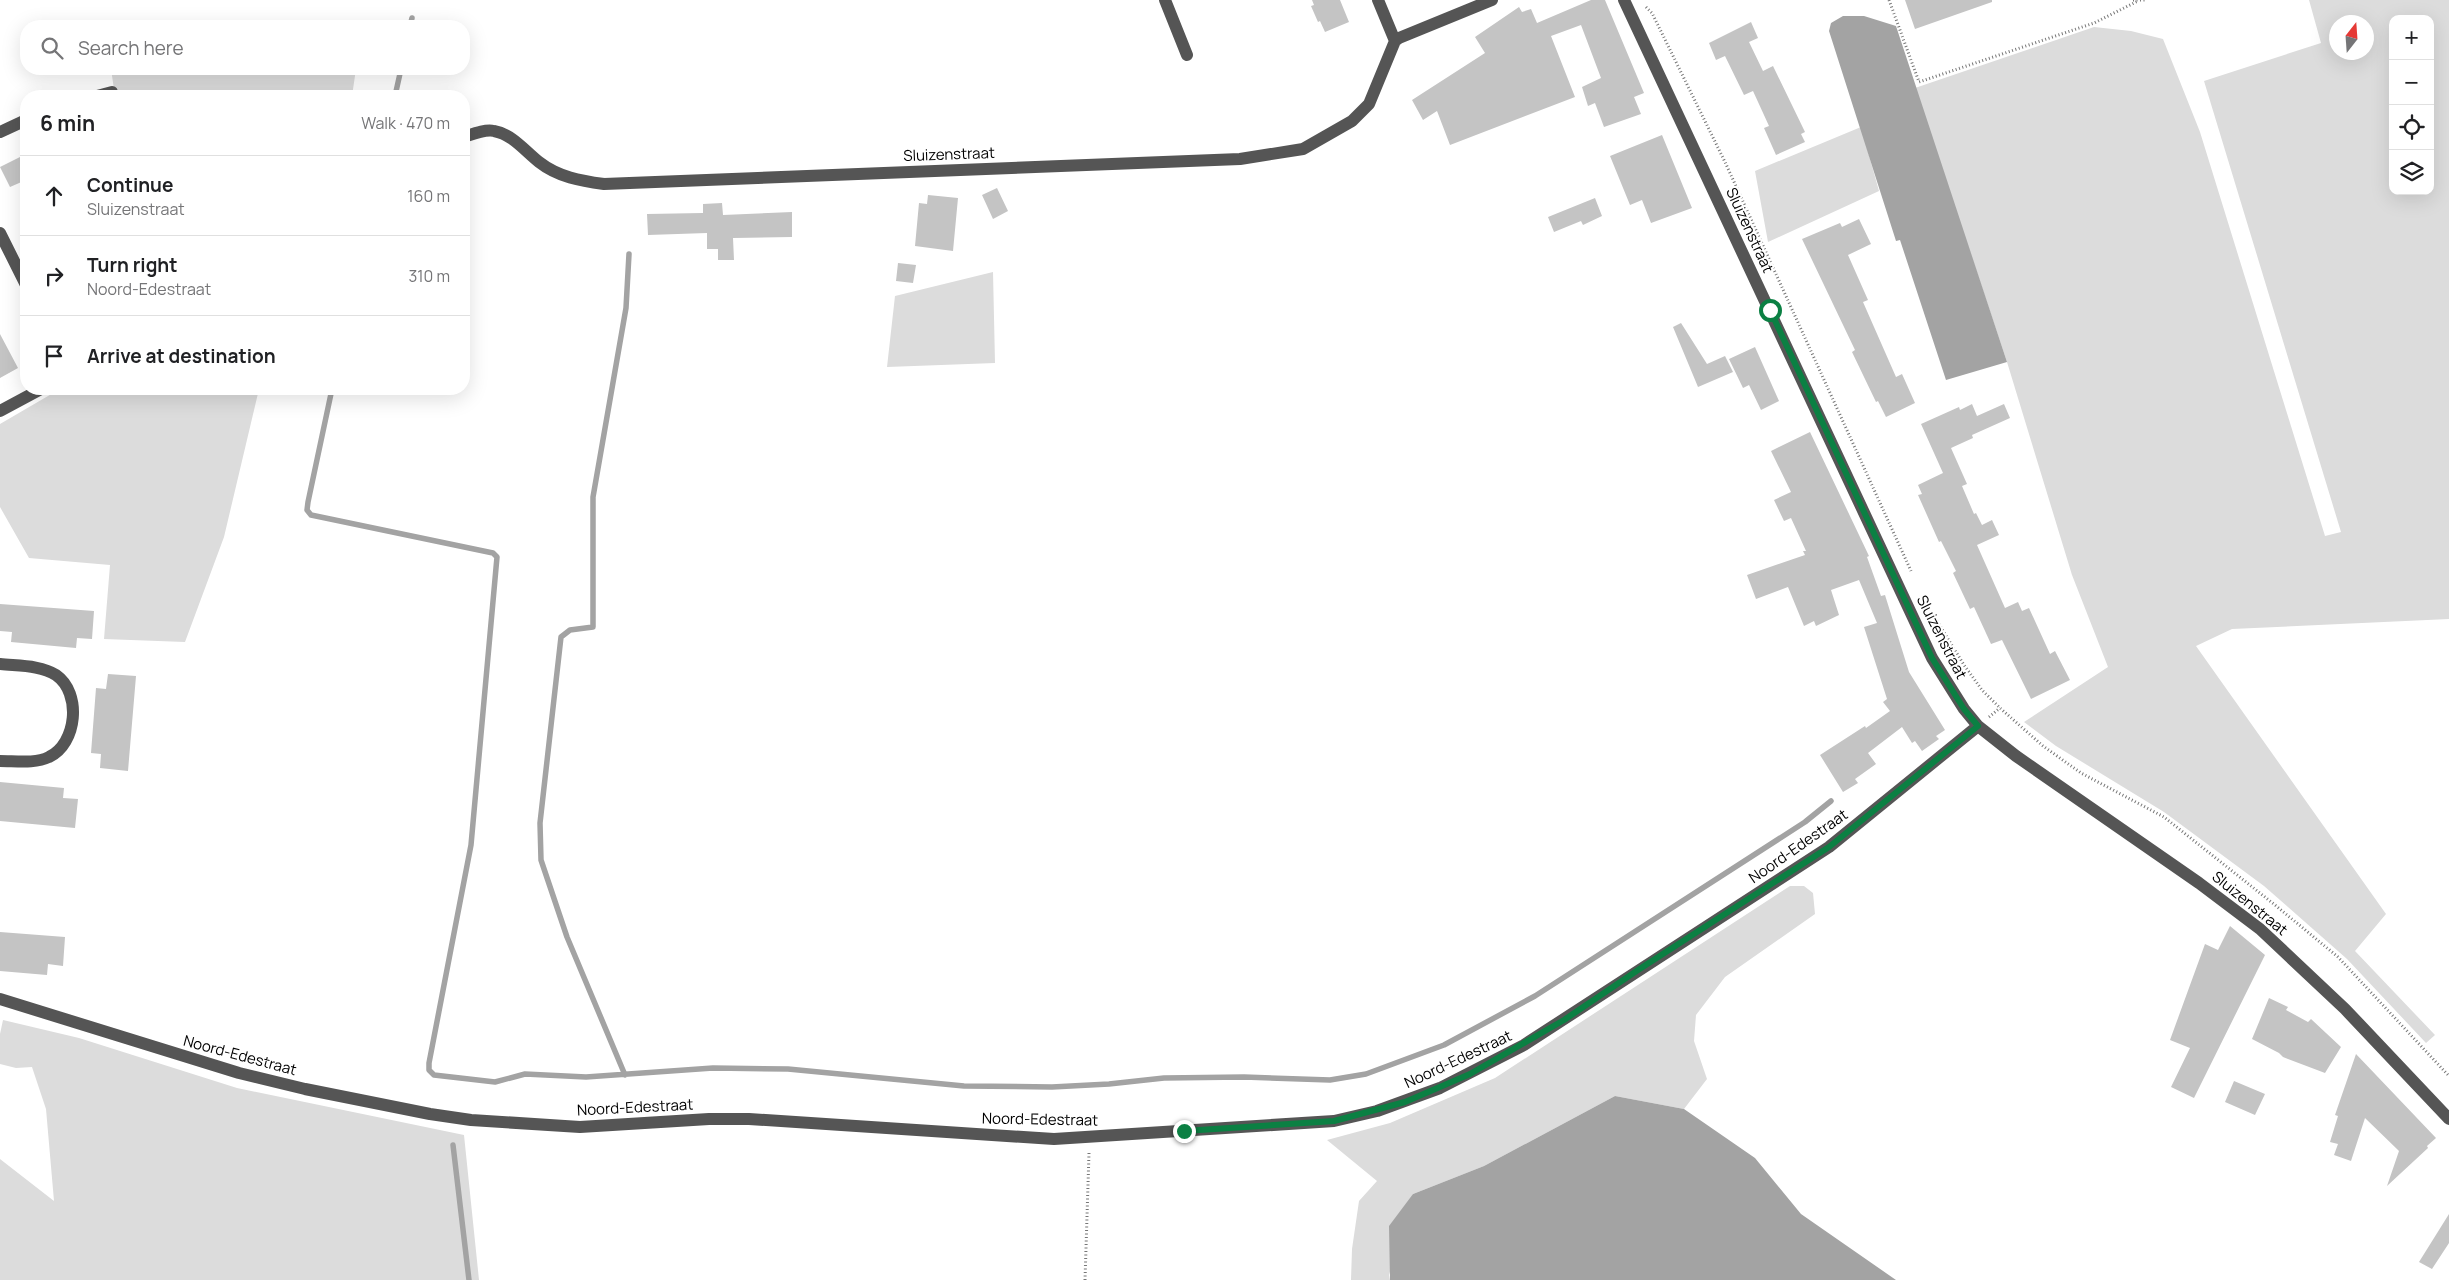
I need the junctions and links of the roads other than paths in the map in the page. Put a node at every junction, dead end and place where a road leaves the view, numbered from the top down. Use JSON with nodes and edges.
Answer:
{"nodes":[{"id":1,"x":1165,"y":0,"type":"edge"},
{"id":2,"x":1378,"y":0,"type":"edge"},
{"id":3,"x":1492,"y":0,"type":"edge"},
{"id":4,"x":1624,"y":0,"type":"edge"},
{"id":5,"x":1395,"y":42,"type":"junction"},
{"id":6,"x":1187,"y":55,"type":"dead end"},
{"id":7,"x":20,"y":123,"type":"edge"},
{"id":8,"x":0,"y":132,"type":"edge"},
{"id":9,"x":470,"y":135,"type":"edge"},
{"id":10,"x":0,"y":233,"type":"edge"},
{"id":11,"x":20,"y":272,"type":"edge"},
{"id":12,"x":30,"y":395,"type":"edge"},
{"id":13,"x":0,"y":411,"type":"edge"},
{"id":14,"x":0,"y":664,"type":"edge"},
{"id":15,"x":1978,"y":726,"type":"junction"},
{"id":16,"x":0,"y":761,"type":"edge"},
{"id":17,"x":0,"y":999,"type":"edge"},
{"id":18,"x":2449,"y":1119,"type":"edge"}],
"edges":[{"from":1,"to":6,"type":"street"},
{"from":2,"to":5,"type":"street"},
{"from":3,"to":5,"type":"street"},
{"from":4,"to":15,"type":"street","name":"Sluizenstraat"},
{"from":5,"to":9,"type":"street","name":"Sluizenstraat"},
{"from":7,"to":8,"type":"street"},
{"from":10,"to":11,"type":"street"},
{"from":12,"to":13,"type":"street"},
{"from":14,"to":16,"type":"street"},
{"from":15,"to":17,"type":"street","name":"Noord-Edestraat"},
{"from":15,"to":18,"type":"street","name":"Sluizenstraat"}]}
